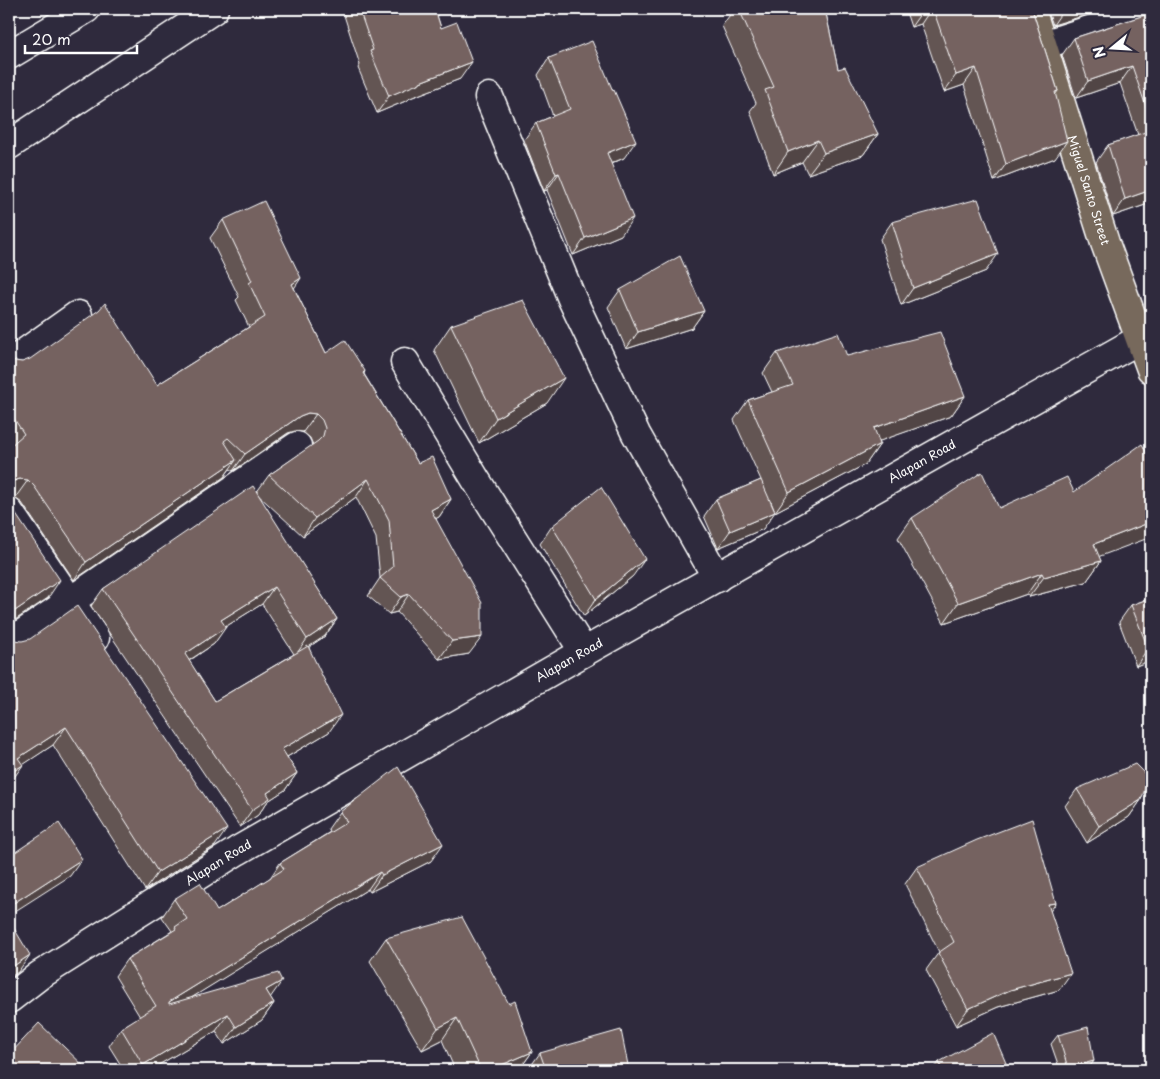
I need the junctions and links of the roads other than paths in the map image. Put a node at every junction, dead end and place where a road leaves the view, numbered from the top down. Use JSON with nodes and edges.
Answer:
{"nodes":[{"id":1,"x":86,"y":9,"type":"edge"},
{"id":2,"x":214,"y":9,"type":"edge"},
{"id":3,"x":1031,"y":9,"type":"edge"},
{"id":4,"x":1151,"y":10,"type":"edge"},
{"id":5,"x":1043,"y":45,"type":"junction"},
{"id":6,"x":9,"y":55,"type":"edge"},
{"id":7,"x":490,"y":97,"type":"dead end"},
{"id":8,"x":9,"y":145,"type":"edge"},
{"id":9,"x":78,"y":315,"type":"dead end"},
{"id":10,"x":1140,"y":339,"type":"junction"},
{"id":11,"x":405,"y":362,"type":"dead end"},
{"id":12,"x":9,"y":364,"type":"edge"},
{"id":13,"x":1151,"y":369,"type":"edge"},
{"id":14,"x":297,"y":446,"type":"dead end"},
{"id":15,"x":9,"y":512,"type":"edge"},
{"id":16,"x":717,"y":578,"type":"junction"},
{"id":17,"x":70,"y":601,"type":"junction"},
{"id":18,"x":9,"y":644,"type":"edge"},
{"id":19,"x":584,"y":652,"type":"junction"},
{"id":20,"x":108,"y":657,"type":"edge"},
{"id":21,"x":221,"y":827,"type":"edge"},
{"id":22,"x":237,"y":851,"type":"junction"},
{"id":23,"x":9,"y":999,"type":"edge"}],
"edges":[{"from":1,"to":6,"type":"street"},
{"from":2,"to":8,"type":"street"},
{"from":3,"to":5,"type":"main road","name":"Miguel Santo Street"},
{"from":4,"to":5,"type":"street"},
{"from":5,"to":10,"type":"main road","name":"Miguel Santo Street"},
{"from":7,"to":16,"type":"street"},
{"from":9,"to":12,"type":"street"},
{"from":10,"to":13,"type":"main road","name":"Miguel Santo Street"},
{"from":10,"to":16,"type":"street","name":"Alapan Road"},
{"from":11,"to":19,"type":"street"},
{"from":14,"to":17,"type":"street"},
{"from":15,"to":17,"type":"street"},
{"from":16,"to":19,"type":"street","name":"Alapan Road"},
{"from":17,"to":18,"type":"street"},
{"from":17,"to":20,"type":"street"},
{"from":19,"to":22,"type":"street","name":"Alapan Road"},
{"from":21,"to":22,"type":"street"},
{"from":22,"to":23,"type":"street","name":"Alapan Road"}]}
